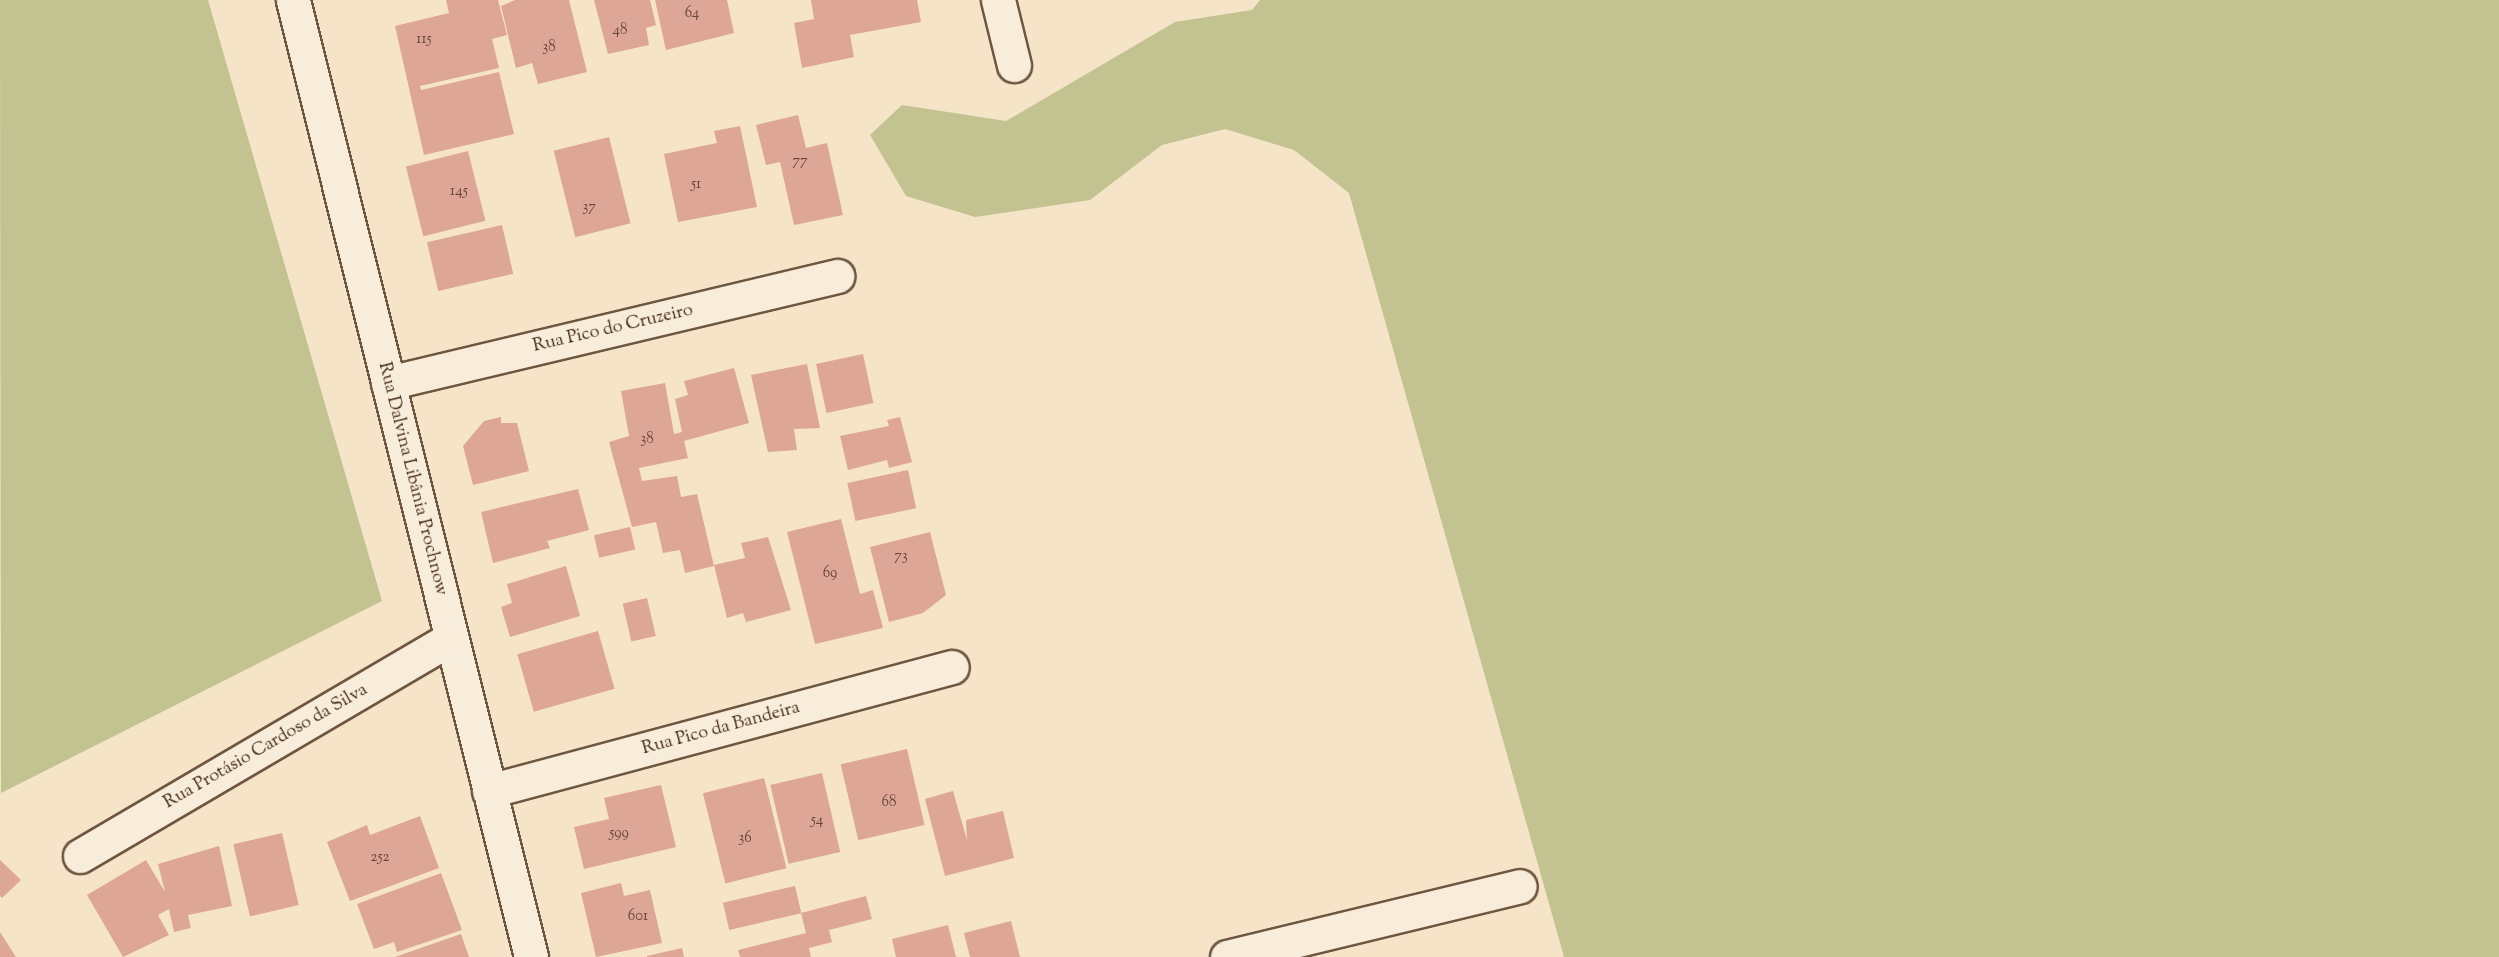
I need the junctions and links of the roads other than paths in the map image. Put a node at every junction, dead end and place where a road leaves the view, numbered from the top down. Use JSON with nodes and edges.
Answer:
{"nodes":[{"id":1,"x":293,"y":0,"type":"edge"},
{"id":2,"x":998,"y":0,"type":"edge"},
{"id":3,"x":1014,"y":65,"type":"dead end"},
{"id":4,"x":837,"y":276,"type":"dead end"},
{"id":5,"x":388,"y":383,"type":"junction"},
{"id":6,"x":451,"y":638,"type":"junction"},
{"id":7,"x":952,"y":667,"type":"dead end"},
{"id":8,"x":489,"y":791,"type":"junction"},
{"id":9,"x":80,"y":856,"type":"dead end"},
{"id":10,"x":1520,"y":886,"type":"dead end"},
{"id":11,"x":531,"y":957,"type":"edge"},
{"id":12,"x":1227,"y":957,"type":"edge"}],
"edges":[{"from":1,"to":5,"type":"street","name":"Rua Dalvina Libânia Prochnow"},
{"from":2,"to":3,"type":"street"},
{"from":4,"to":5,"type":"street","name":"Rua Pico do Cruzeiro"},
{"from":5,"to":6,"type":"street","name":"Rua Dalvina Libânia Prochnow"},
{"from":6,"to":8,"type":"street","name":"Rua Dalvina Libânia Prochnow"},
{"from":6,"to":9,"type":"street","name":"Rua Protásio Cardoso da Silva"},
{"from":7,"to":8,"type":"street","name":"Rua Pico da Bandeira"},
{"from":8,"to":11,"type":"street","name":"Rua Dalvina Libânia Prochnow"},
{"from":10,"to":12,"type":"street"}]}
